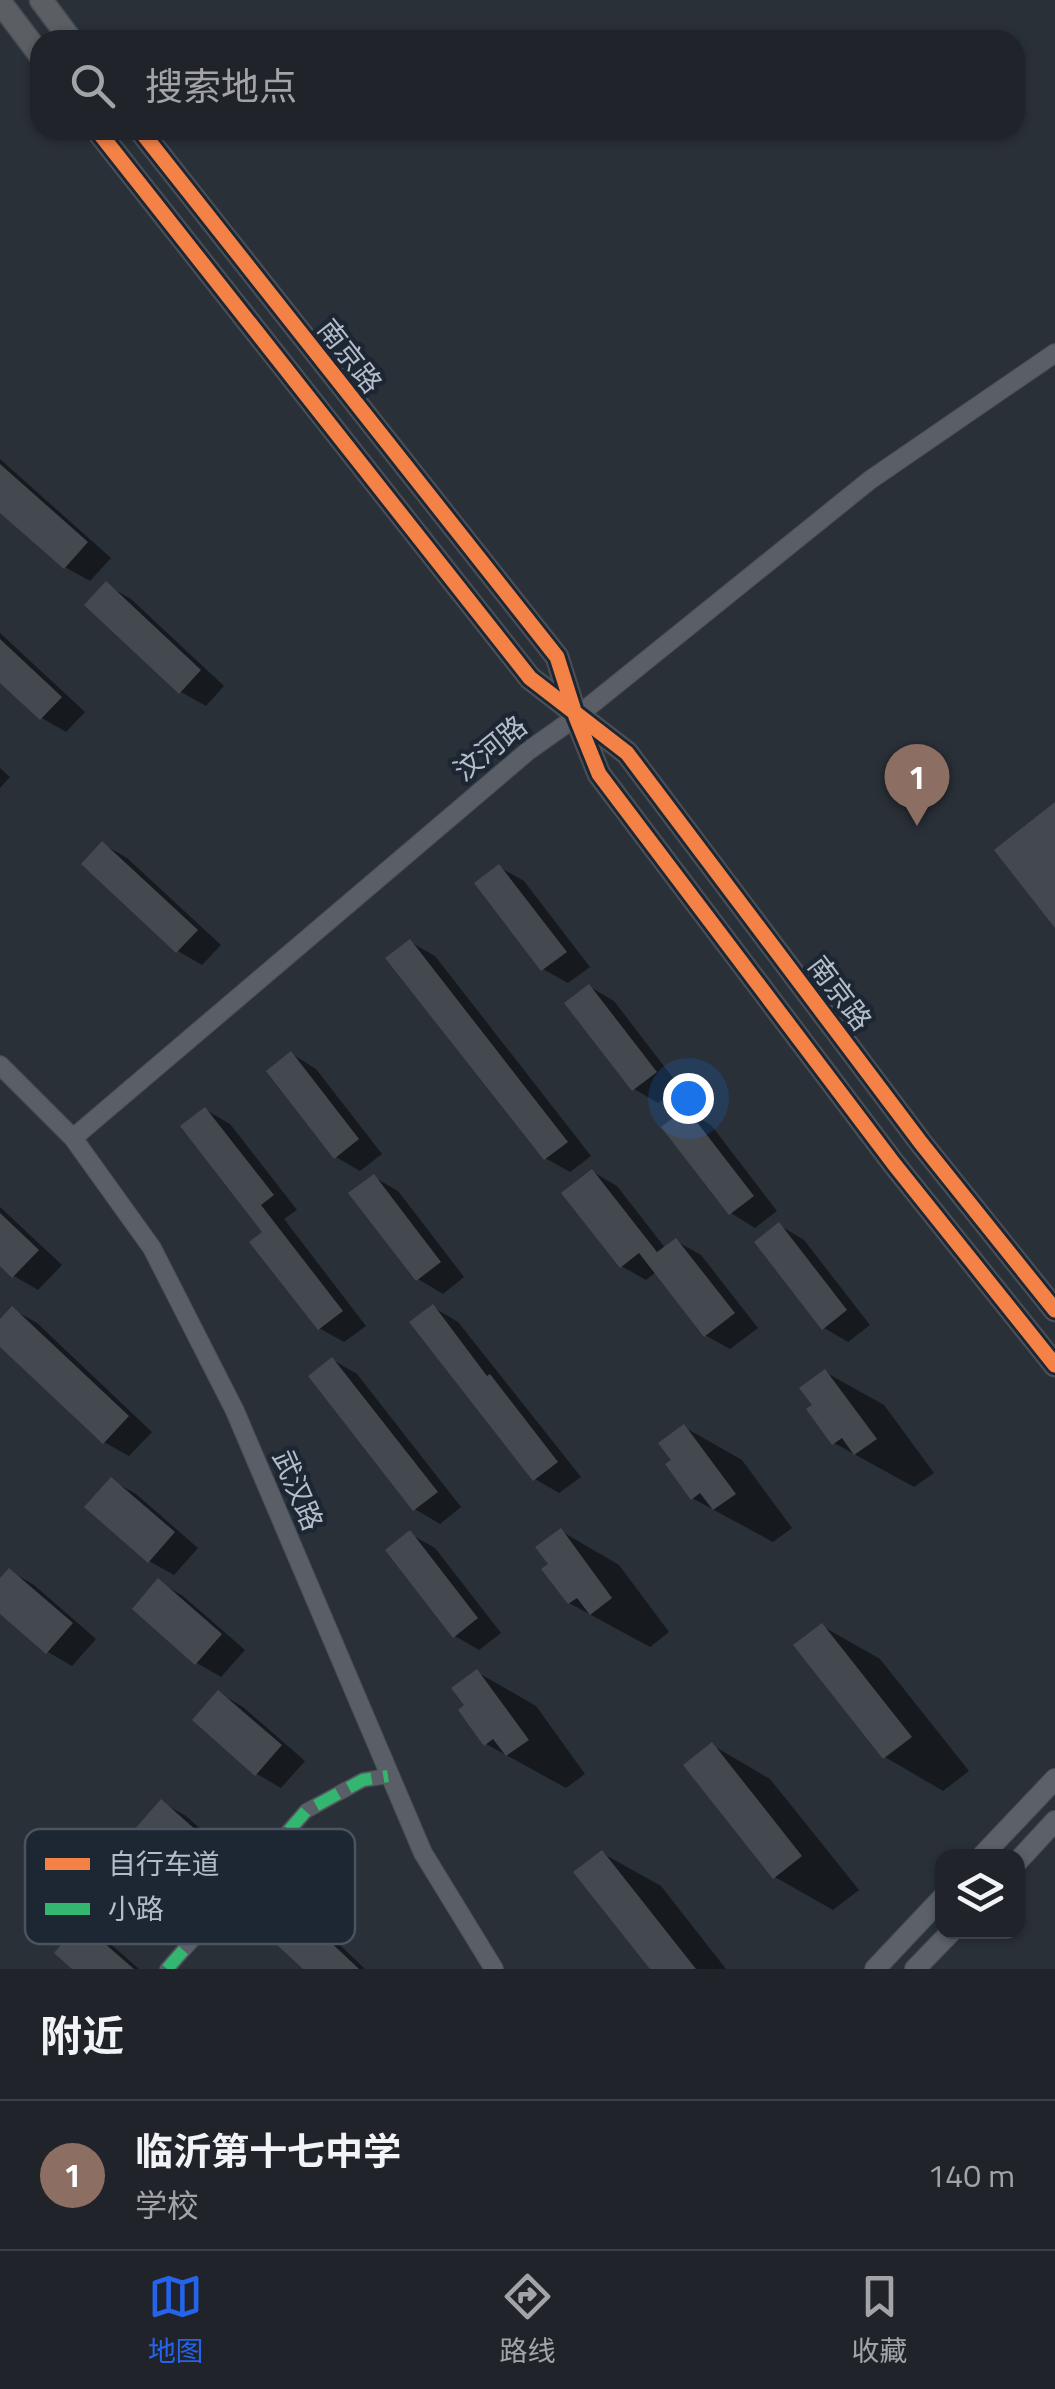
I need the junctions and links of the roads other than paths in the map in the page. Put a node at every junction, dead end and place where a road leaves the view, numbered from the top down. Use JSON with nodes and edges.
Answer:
{"nodes":[{"id":1,"x":41,"y":0,"type":"edge"},
{"id":2,"x":0,"y":2,"type":"edge"},
{"id":3,"x":64,"y":30,"type":"edge"},
{"id":4,"x":30,"y":42,"type":"edge"},
{"id":5,"x":105,"y":140,"type":"edge"},
{"id":6,"x":148,"y":140,"type":"edge"},
{"id":7,"x":1055,"y":353,"type":"edge"},
{"id":8,"x":576,"y":717,"type":"junction"},
{"id":9,"x":0,"y":1065,"type":"edge"},
{"id":10,"x":73,"y":1138,"type":"junction"},
{"id":11,"x":1055,"y":1310,"type":"edge"},
{"id":12,"x":1055,"y":1365,"type":"edge"},
{"id":13,"x":388,"y":1776,"type":"junction"},
{"id":14,"x":1055,"y":1779,"type":"edge"},
{"id":15,"x":1055,"y":1821,"type":"edge"},
{"id":16,"x":290,"y":1829,"type":"edge"},
{"id":17,"x":989,"y":1849,"type":"edge"},
{"id":18,"x":1025,"y":1853,"type":"edge"},
{"id":19,"x":935,"y":1906,"type":"edge"},
{"id":20,"x":944,"y":1939,"type":"edge"},
{"id":21,"x":189,"y":1944,"type":"edge"},
{"id":22,"x":167,"y":1969,"type":"edge"},
{"id":23,"x":494,"y":1969,"type":"edge"},
{"id":24,"x":876,"y":1969,"type":"edge"},
{"id":25,"x":916,"y":1969,"type":"edge"}],
"edges":[{"from":1,"to":3,"type":"highway"},
{"from":2,"to":4,"type":"highway"},
{"from":5,"to":8,"type":"highway","name":"南京路"},
{"from":6,"to":8,"type":"highway","name":"南京路"},
{"from":7,"to":8,"type":"street","name":"汶河路"},
{"from":8,"to":10,"type":"street","name":"汶河路"},
{"from":8,"to":11,"type":"highway","name":"南京路"},
{"from":8,"to":12,"type":"highway","name":"南京路"},
{"from":9,"to":10,"type":"street","name":"武汉路"},
{"from":10,"to":13,"type":"street","name":"武汉路"},
{"from":13,"to":16,"type":"street"},
{"from":13,"to":23,"type":"street","name":"武汉路"},
{"from":14,"to":17,"type":"main road"},
{"from":15,"to":18,"type":"main road"},
{"from":19,"to":24,"type":"main road"},
{"from":20,"to":25,"type":"main road"},
{"from":21,"to":22,"type":"street"}]}
